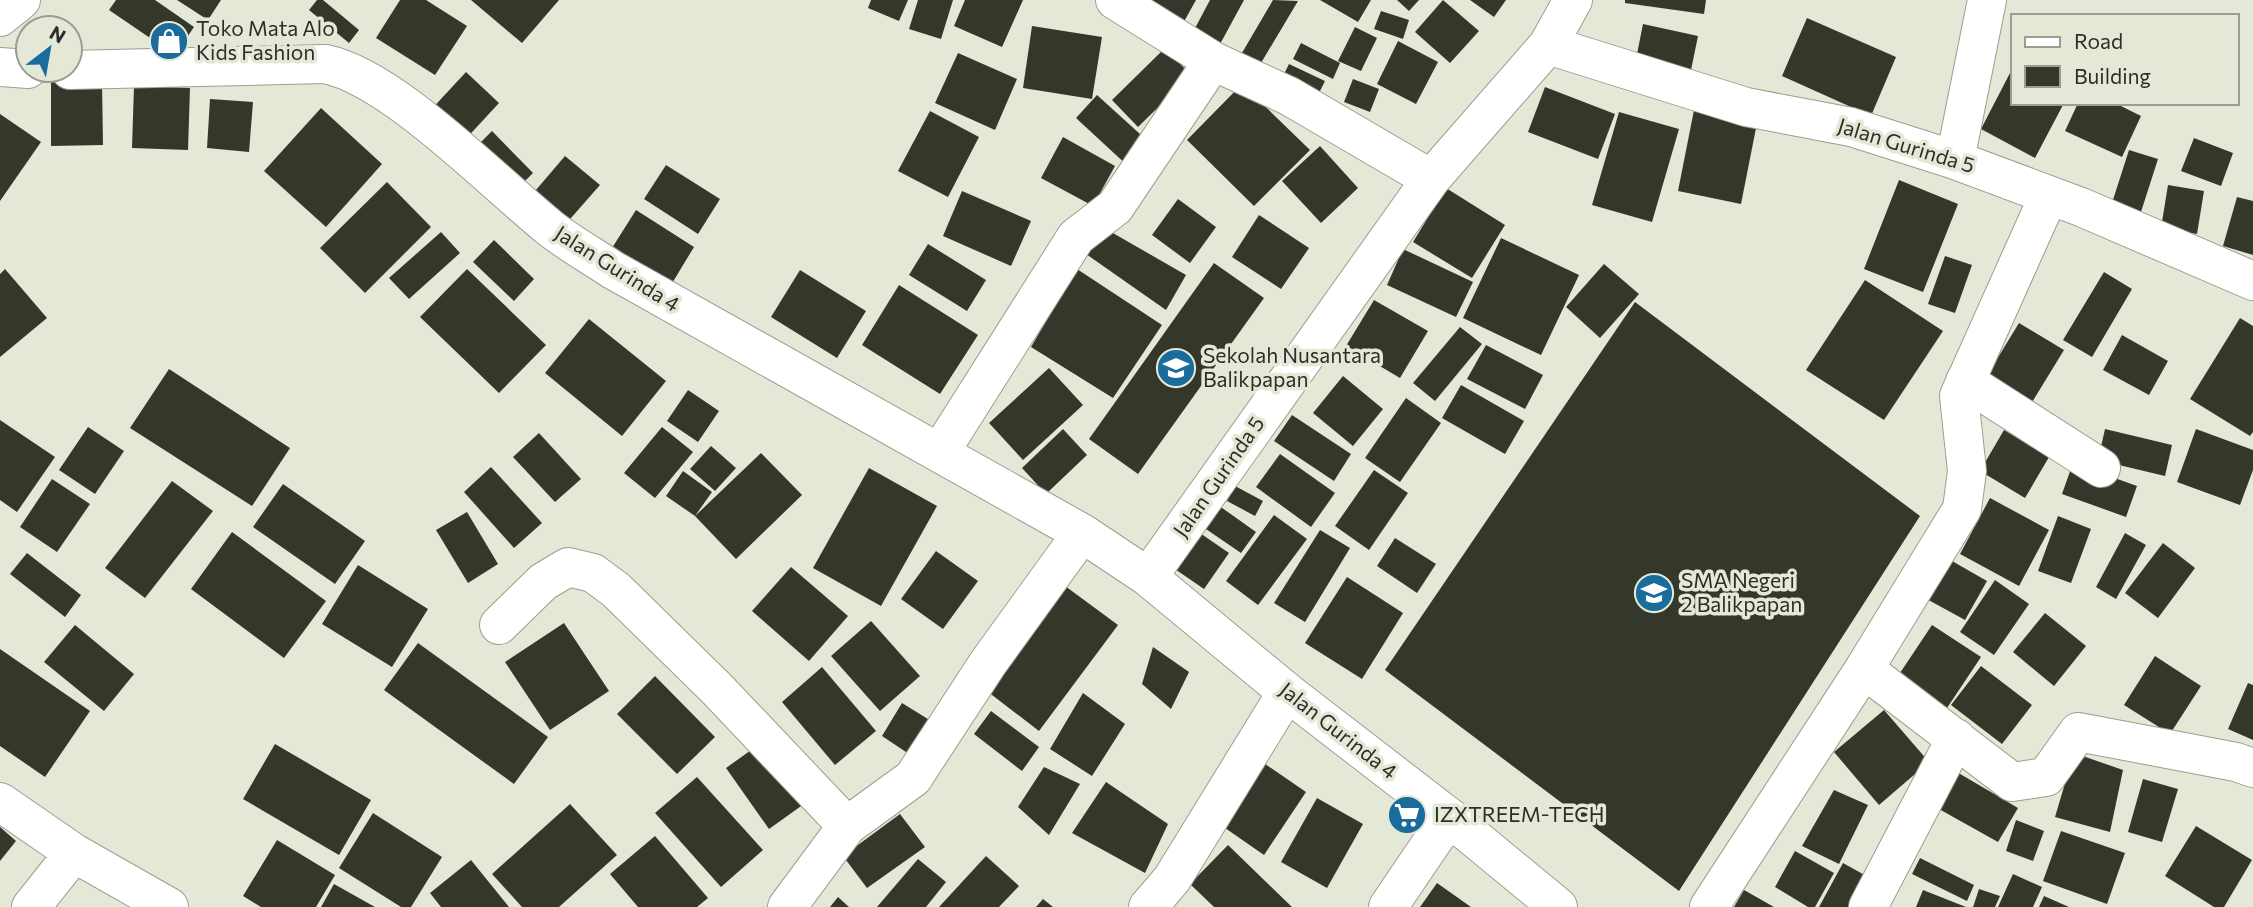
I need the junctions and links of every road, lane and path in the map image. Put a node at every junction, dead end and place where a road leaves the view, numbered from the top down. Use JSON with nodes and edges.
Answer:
{"nodes":[{"id":1,"x":21,"y":0,"type":"edge"},
{"id":2,"x":1115,"y":0,"type":"edge"},
{"id":3,"x":1573,"y":0,"type":"edge"},
{"id":4,"x":1987,"y":0,"type":"edge"},
{"id":5,"x":0,"y":17,"type":"edge"},
{"id":6,"x":1548,"y":45,"type":"junction"},
{"id":7,"x":1213,"y":61,"type":"junction"},
{"id":8,"x":84,"y":70,"type":"edge"},
{"id":9,"x":1955,"y":160,"type":"junction"},
{"id":10,"x":1432,"y":178,"type":"junction"},
{"id":11,"x":2049,"y":195,"type":"junction"},
{"id":12,"x":2253,"y":281,"type":"edge"},
{"id":13,"x":1965,"y":381,"type":"junction"},
{"id":14,"x":940,"y":452,"type":"junction"},
{"id":15,"x":2101,"y":468,"type":"dead end"},
{"id":16,"x":1082,"y":533,"type":"junction"},
{"id":17,"x":1148,"y":577,"type":"junction"},
{"id":18,"x":499,"y":625,"type":"dead end"},
{"id":19,"x":1864,"y":669,"type":"junction"},
{"id":20,"x":1287,"y":692,"type":"junction"},
{"id":21,"x":1956,"y":738,"type":"junction"},
{"id":22,"x":2253,"y":768,"type":"edge"},
{"id":23,"x":0,"y":802,"type":"edge"},
{"id":24,"x":1449,"y":817,"type":"junction"},
{"id":25,"x":847,"y":826,"type":"junction"},
{"id":26,"x":74,"y":853,"type":"junction"},
{"id":27,"x":31,"y":907,"type":"edge"},
{"id":28,"x":169,"y":907,"type":"edge"},
{"id":29,"x":787,"y":907,"type":"edge"},
{"id":30,"x":1148,"y":907,"type":"edge"},
{"id":31,"x":1388,"y":907,"type":"edge"},
{"id":32,"x":1558,"y":907,"type":"edge"},
{"id":33,"x":1709,"y":907,"type":"edge"},
{"id":34,"x":1868,"y":907,"type":"edge"}],
"edges":[{"from":1,"to":5,"type":"main road"},
{"from":2,"to":7,"type":"main road"},
{"from":3,"to":6,"type":"main road","name":"Jalan Gurinda 5"},
{"from":4,"to":9,"type":"main road"},
{"from":6,"to":9,"type":"main road","name":"Jalan Gurinda 5"},
{"from":6,"to":10,"type":"main road","name":"Jalan Gurinda 5"},
{"from":7,"to":10,"type":"main road"},
{"from":7,"to":14,"type":"main road"},
{"from":8,"to":14,"type":"main road","name":"Jalan Gurinda 4"},
{"from":9,"to":11,"type":"main road","name":"Jalan Gurinda 5"},
{"from":10,"to":17,"type":"main road","name":"Jalan Gurinda 5"},
{"from":11,"to":12,"type":"main road","name":"Jalan Gurinda 5"},
{"from":11,"to":13,"type":"main road"},
{"from":13,"to":15,"type":"main road"},
{"from":13,"to":19,"type":"main road"},
{"from":14,"to":16,"type":"main road","name":"Jalan Gurinda 4"},
{"from":16,"to":17,"type":"main road","name":"Jalan Gurinda 4"},
{"from":16,"to":25,"type":"main road"},
{"from":17,"to":20,"type":"main road","name":"Jalan Gurinda 4"},
{"from":18,"to":25,"type":"main road"},
{"from":19,"to":21,"type":"main road"},
{"from":19,"to":33,"type":"main road"},
{"from":20,"to":24,"type":"main road","name":"Jalan Gurinda 4"},
{"from":20,"to":30,"type":"main road"},
{"from":21,"to":22,"type":"main road"},
{"from":21,"to":34,"type":"main road"},
{"from":23,"to":26,"type":"main road"},
{"from":24,"to":31,"type":"main road"},
{"from":24,"to":32,"type":"main road","name":"Jalan Gurinda 4"},
{"from":25,"to":29,"type":"main road"},
{"from":26,"to":27,"type":"main road"},
{"from":26,"to":28,"type":"main road"}]}
